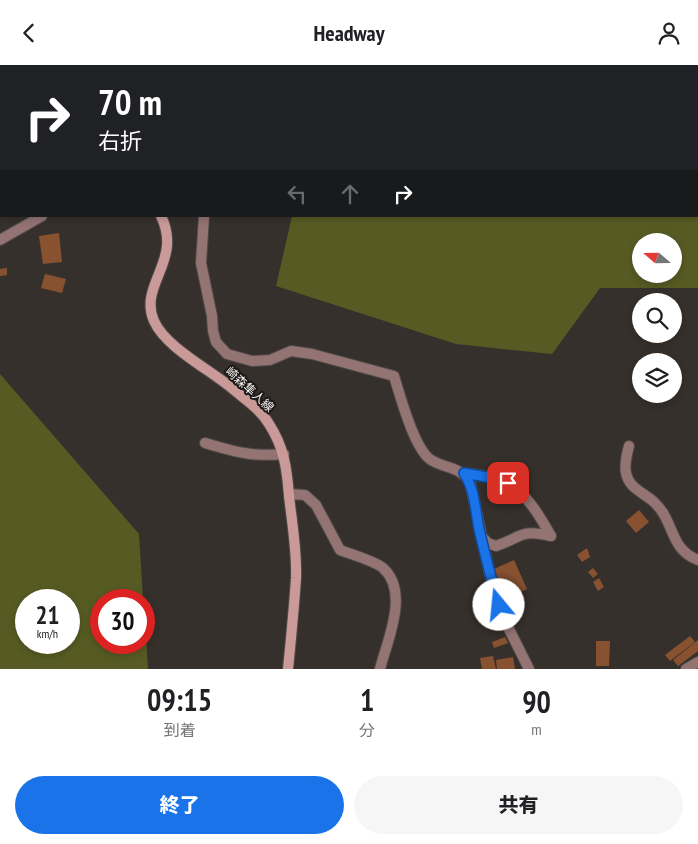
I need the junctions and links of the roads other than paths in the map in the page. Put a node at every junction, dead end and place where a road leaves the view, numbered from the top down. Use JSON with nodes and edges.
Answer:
{"nodes":[{"id":1,"x":40,"y":217,"type":"edge"},
{"id":2,"x":161,"y":217,"type":"edge"},
{"id":3,"x":204,"y":217,"type":"edge"},
{"id":4,"x":0,"y":240,"type":"edge"},
{"id":5,"x":205,"y":443,"type":"dead end"},
{"id":6,"x":629,"y":446,"type":"dead end"},
{"id":7,"x":284,"y":454,"type":"junction"},
{"id":8,"x":464,"y":473,"type":"junction"},
{"id":9,"x":289,"y":494,"type":"junction"},
{"id":10,"x":481,"y":537,"type":"junction"},
{"id":11,"x":698,"y":560,"type":"edge"},
{"id":12,"x":698,"y":662,"type":"edge"},
{"id":13,"x":288,"y":669,"type":"edge"},
{"id":14,"x":380,"y":669,"type":"edge"},
{"id":15,"x":529,"y":669,"type":"edge"},
{"id":16,"x":686,"y":669,"type":"edge"}],
"edges":[{"from":1,"to":4,"type":"street"},
{"from":2,"to":7,"type":"main road","name":"崎森隼人線"},
{"from":3,"to":8,"type":"street"},
{"from":5,"to":7,"type":"street"},
{"from":6,"to":11,"type":"street"},
{"from":7,"to":9,"type":"main road","name":"崎森隼人線"},
{"from":8,"to":10,"type":"street"},
{"from":8,"to":10,"type":"street"},
{"from":9,"to":13,"type":"main road","name":"崎森隼人線"},
{"from":9,"to":14,"type":"street"},
{"from":10,"to":15,"type":"street"},
{"from":12,"to":16,"type":"street"}]}
